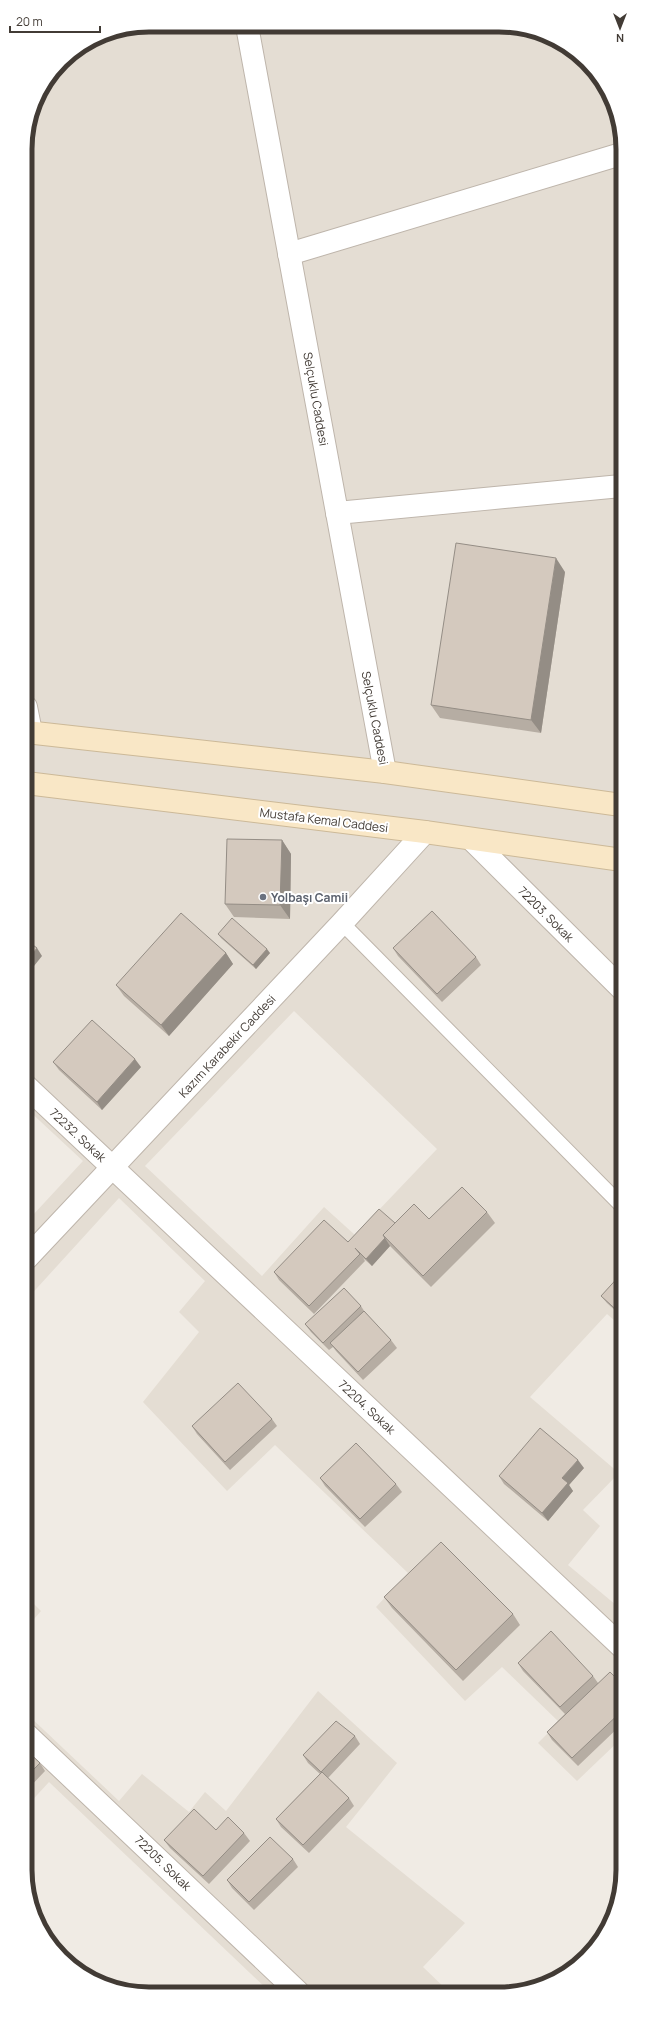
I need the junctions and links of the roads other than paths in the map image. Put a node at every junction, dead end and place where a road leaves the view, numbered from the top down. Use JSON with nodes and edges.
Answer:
{"nodes":[{"id":1,"x":248,"y":32,"type":"edge"},
{"id":2,"x":616,"y":156,"type":"edge"},
{"id":3,"x":289,"y":254,"type":"junction"},
{"id":4,"x":616,"y":486,"type":"edge"},
{"id":5,"x":337,"y":513,"type":"junction"},
{"id":6,"x":32,"y":732,"type":"edge"},
{"id":7,"x":385,"y":772,"type":"junction"},
{"id":8,"x":32,"y":784,"type":"edge"},
{"id":9,"x":616,"y":804,"type":"edge"},
{"id":10,"x":425,"y":832,"type":"junction"},
{"id":11,"x":471,"y":839,"type":"junction"},
{"id":12,"x":616,"y":859,"type":"edge"},
{"id":13,"x":342,"y":923,"type":"junction"},
{"id":14,"x":616,"y":983,"type":"edge"},
{"id":15,"x":32,"y":1092,"type":"edge"},
{"id":16,"x":112,"y":1167,"type":"junction"},
{"id":17,"x":616,"y":1200,"type":"edge"},
{"id":18,"x":32,"y":1253,"type":"edge"},
{"id":19,"x":616,"y":1641,"type":"edge"},
{"id":20,"x":32,"y":1740,"type":"edge"},
{"id":21,"x":293,"y":1987,"type":"edge"}],
"edges":[{"from":1,"to":3,"type":"street","name":"Selçuklu Caddesi"},
{"from":2,"to":3,"type":"street"},
{"from":3,"to":5,"type":"street","name":"Selçuklu Caddesi"},
{"from":4,"to":5,"type":"street"},
{"from":5,"to":7,"type":"street","name":"Selçuklu Caddesi"},
{"from":6,"to":7,"type":"main road"},
{"from":7,"to":9,"type":"main road"},
{"from":8,"to":10,"type":"main road","name":"Mustafa Kemal Caddesi"},
{"from":10,"to":11,"type":"main road","name":"Mustafa Kemal Caddesi"},
{"from":10,"to":13,"type":"street","name":"Kazım Karabekir Caddesi"},
{"from":11,"to":12,"type":"main road","name":"Mustafa Kemal Caddesi"},
{"from":11,"to":14,"type":"street","name":"72203. Sokak"},
{"from":13,"to":16,"type":"street","name":"Kazım Karabekir Caddesi"},
{"from":13,"to":17,"type":"lane"},
{"from":15,"to":16,"type":"street","name":"72232. Sokak"},
{"from":16,"to":18,"type":"street","name":"Kazım Karabekir Caddesi"},
{"from":16,"to":19,"type":"street","name":"72204. Sokak"},
{"from":20,"to":21,"type":"street","name":"72205. Sokak"}]}
